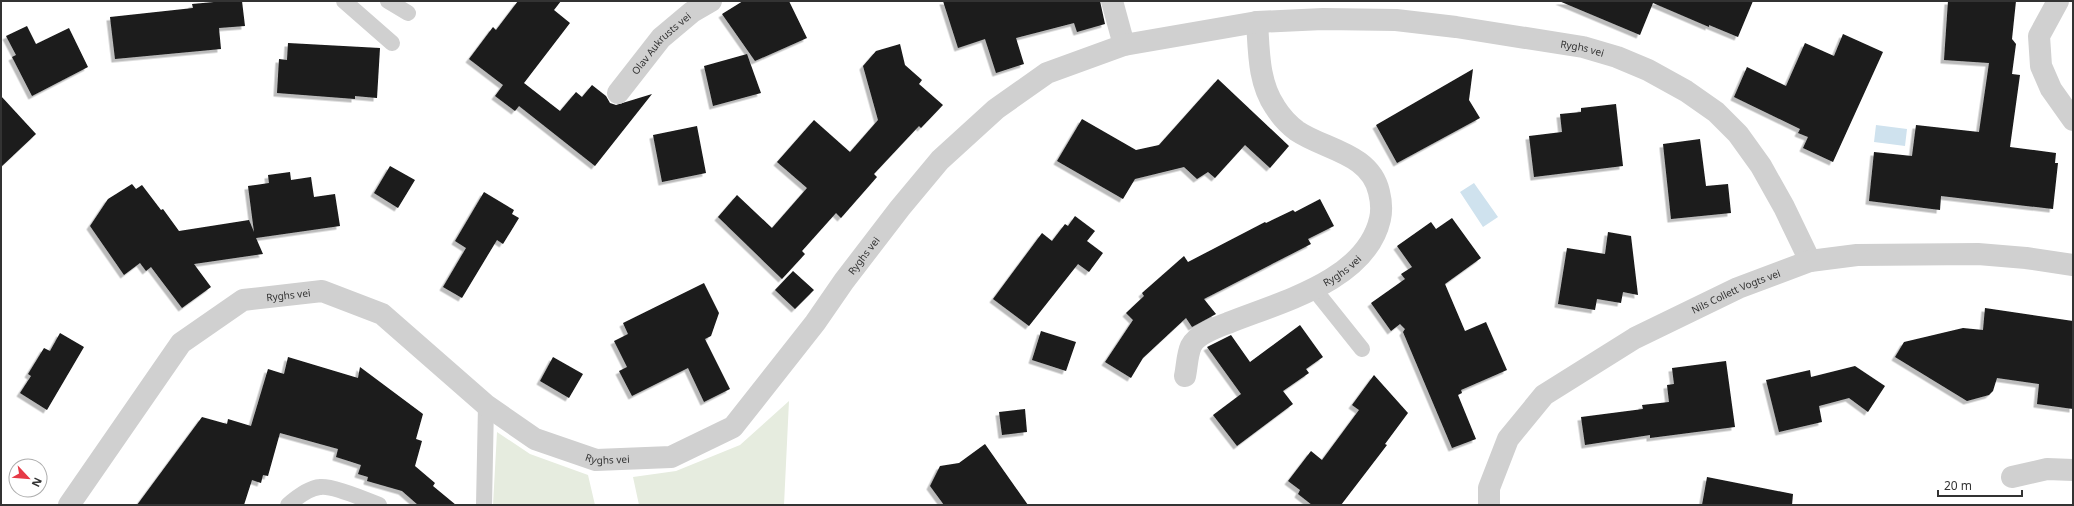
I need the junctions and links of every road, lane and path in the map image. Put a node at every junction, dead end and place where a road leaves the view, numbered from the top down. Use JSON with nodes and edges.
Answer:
{"nodes":[{"id":1,"x":344,"y":1,"type":"edge"},
{"id":2,"x":388,"y":1,"type":"edge"},
{"id":3,"x":711,"y":1,"type":"edge"},
{"id":4,"x":1112,"y":1,"type":"edge"},
{"id":5,"x":2058,"y":1,"type":"edge"},
{"id":6,"x":408,"y":13,"type":"dead end"},
{"id":7,"x":1257,"y":22,"type":"junction"},
{"id":8,"x":392,"y":43,"type":"dead end"},
{"id":9,"x":1124,"y":45,"type":"junction"},
{"id":10,"x":618,"y":92,"type":"dead end"},
{"id":11,"x":2073,"y":120,"type":"edge"},
{"id":12,"x":1810,"y":261,"type":"junction"},
{"id":13,"x":2073,"y":265,"type":"edge"},
{"id":14,"x":1314,"y":289,"type":"junction"},
{"id":15,"x":1362,"y":349,"type":"dead end"},
{"id":16,"x":1185,"y":376,"type":"dead end"},
{"id":17,"x":486,"y":404,"type":"junction"},
{"id":18,"x":2073,"y":470,"type":"edge"},
{"id":19,"x":2012,"y":477,"type":"dead end"},
{"id":20,"x":69,"y":505,"type":"edge"},
{"id":21,"x":288,"y":505,"type":"edge"},
{"id":22,"x":379,"y":505,"type":"edge"},
{"id":23,"x":484,"y":505,"type":"edge"},
{"id":24,"x":1489,"y":505,"type":"edge"}],
"edges":[{"from":1,"to":8,"type":"lane"},
{"from":2,"to":6,"type":"lane"},
{"from":3,"to":10,"type":"street","name":"Olav Aukrusts vei"},
{"from":4,"to":9,"type":"street"},
{"from":5,"to":11,"type":"street"},
{"from":7,"to":9,"type":"street","name":"Ryghs vei"},
{"from":7,"to":12,"type":"street","name":"Ryghs vei"},
{"from":7,"to":14,"type":"street","name":"Ryghs vei"},
{"from":9,"to":17,"type":"street","name":"Ryghs vei"},
{"from":12,"to":13,"type":"street","name":"Nils Collett Vogts vei"},
{"from":12,"to":24,"type":"street","name":"Nils Collett Vogts vei"},
{"from":14,"to":15,"type":"lane"},
{"from":14,"to":16,"type":"street","name":"Ryghs vei"},
{"from":17,"to":20,"type":"street","name":"Ryghs vei"},
{"from":17,"to":23,"type":"lane"},
{"from":18,"to":19,"type":"street"},
{"from":21,"to":22,"type":"lane"}]}
